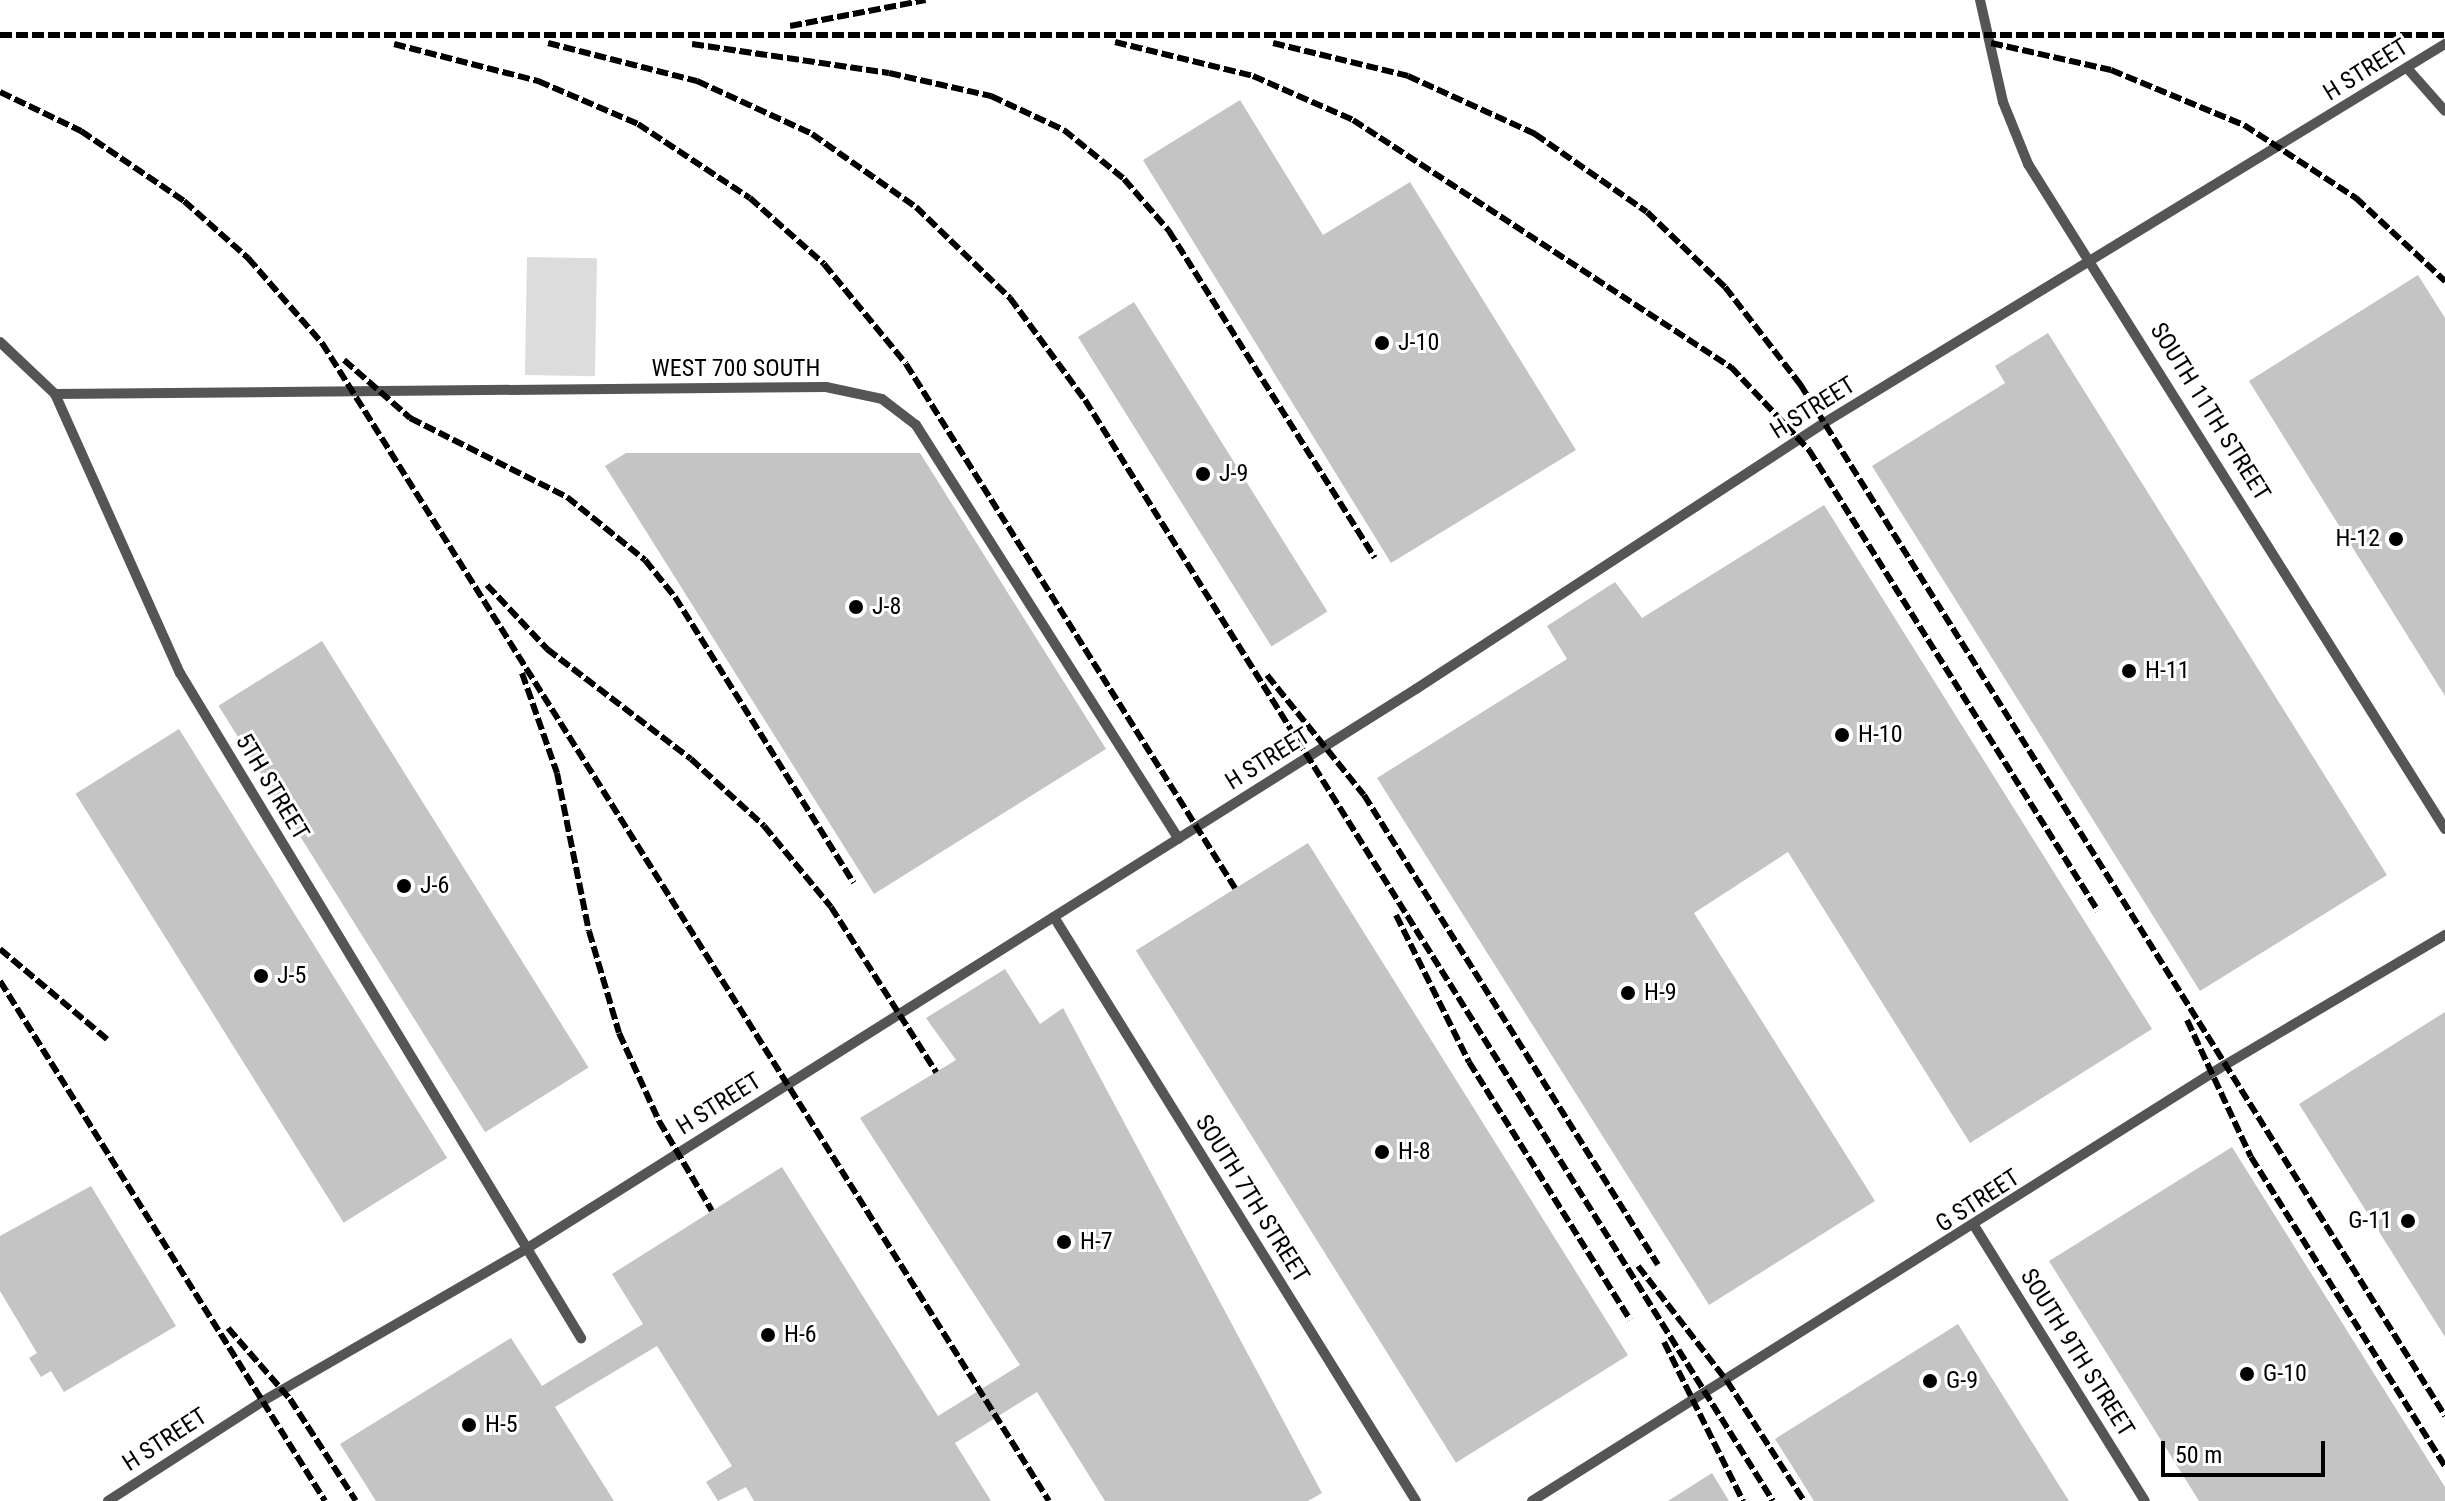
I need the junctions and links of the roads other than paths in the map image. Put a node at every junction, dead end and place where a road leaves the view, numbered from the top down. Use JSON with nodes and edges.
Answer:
{"nodes":[{"id":1,"x":1980,"y":0,"type":"edge"},
{"id":2,"x":2445,"y":44,"type":"edge"},
{"id":3,"x":2407,"y":68,"type":"junction"},
{"id":4,"x":2445,"y":111,"type":"edge"},
{"id":5,"x":2094,"y":264,"type":"junction"},
{"id":6,"x":0,"y":342,"type":"edge"},
{"id":7,"x":55,"y":394,"type":"junction"},
{"id":8,"x":2445,"y":829,"type":"edge"},
{"id":9,"x":1179,"y":839,"type":"junction"},
{"id":10,"x":1054,"y":917,"type":"junction"},
{"id":11,"x":2445,"y":935,"type":"edge"},
{"id":12,"x":1975,"y":1227,"type":"junction"},
{"id":13,"x":526,"y":1249,"type":"junction"},
{"id":14,"x":581,"y":1338,"type":"dead end"},
{"id":15,"x":108,"y":1501,"type":"edge"},
{"id":16,"x":1416,"y":1501,"type":"edge"},
{"id":17,"x":1532,"y":1501,"type":"edge"},
{"id":18,"x":2145,"y":1501,"type":"edge"}],
"edges":[{"from":1,"to":5,"type":"lane","name":"SOUTH 11TH STREET"},
{"from":2,"to":3,"type":"lane","name":"H STREET"},
{"from":3,"to":4,"type":"lane"},
{"from":3,"to":5,"type":"lane","name":"H STREET"},
{"from":5,"to":8,"type":"lane","name":"SOUTH 11TH STREET"},
{"from":5,"to":9,"type":"lane","name":"H STREET"},
{"from":6,"to":7,"type":"lane","name":"5TH STREET"},
{"from":7,"to":9,"type":"lane","name":"WEST 700 SOUTH"},
{"from":7,"to":13,"type":"lane","name":"5TH STREET"},
{"from":9,"to":10,"type":"lane","name":"H STREET"},
{"from":10,"to":13,"type":"lane","name":"H STREET"},
{"from":10,"to":16,"type":"lane","name":"SOUTH 7TH STREET"},
{"from":11,"to":12,"type":"lane","name":"G STREET"},
{"from":12,"to":17,"type":"lane","name":"G STREET"},
{"from":12,"to":18,"type":"lane","name":"SOUTH 9TH STREET"},
{"from":13,"to":14,"type":"lane","name":"5TH STREET"},
{"from":13,"to":15,"type":"lane","name":"H STREET"}]}
